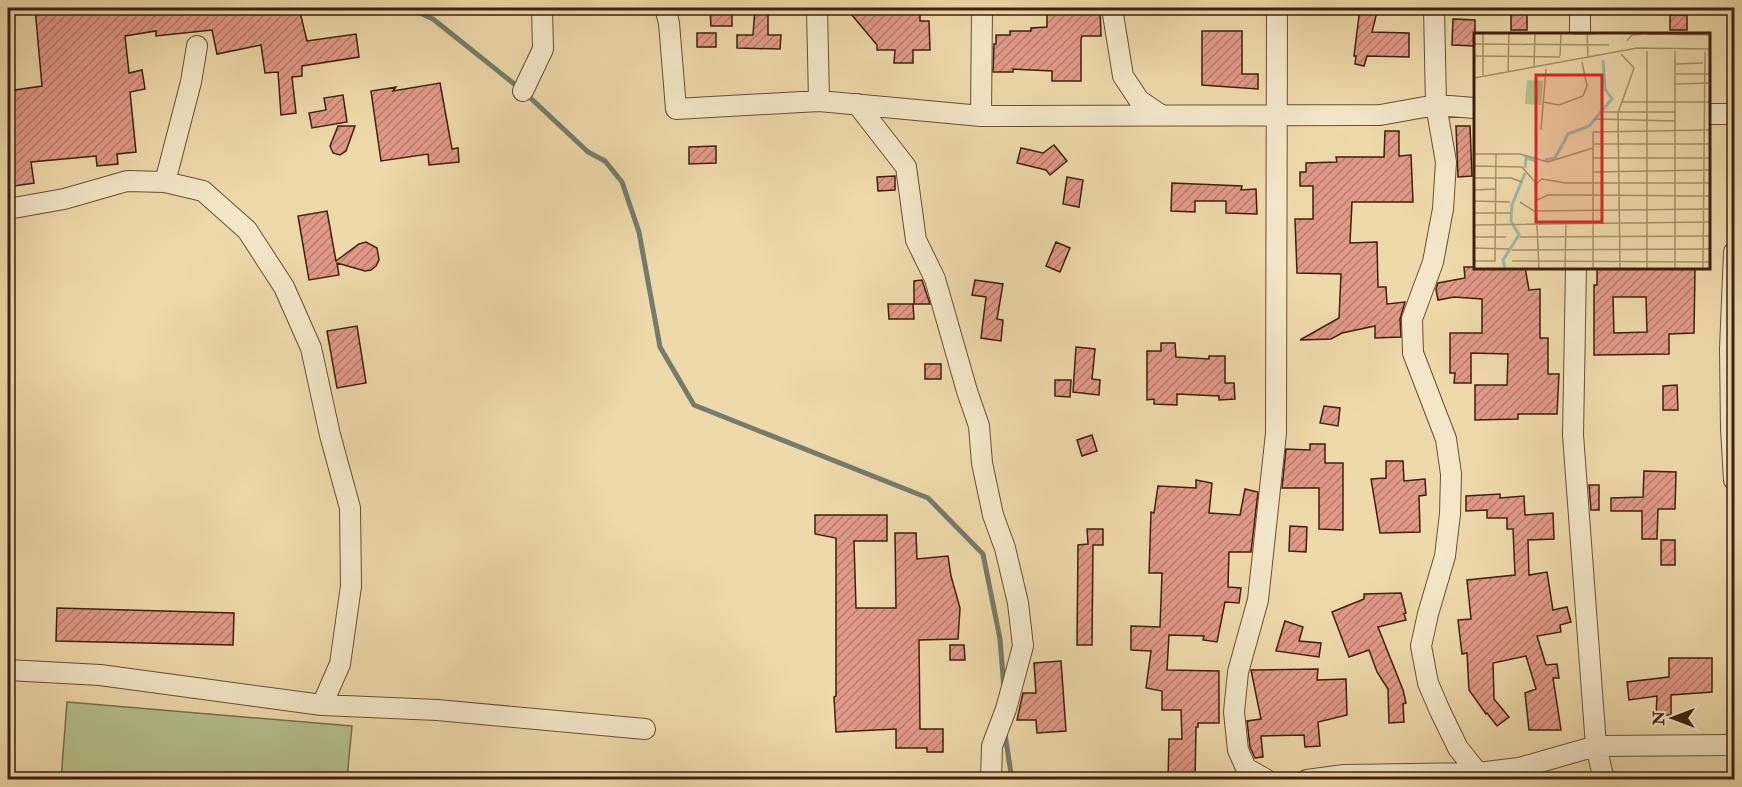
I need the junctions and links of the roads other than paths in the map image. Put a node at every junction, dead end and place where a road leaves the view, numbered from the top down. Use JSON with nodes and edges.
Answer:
{"nodes":[{"id":1,"x":542,"y":8,"type":"edge"},
{"id":2,"x":664,"y":8,"type":"edge"},
{"id":3,"x":818,"y":8,"type":"edge"},
{"id":4,"x":982,"y":8,"type":"edge"},
{"id":5,"x":1112,"y":8,"type":"edge"},
{"id":6,"x":1277,"y":8,"type":"edge"},
{"id":7,"x":1434,"y":8,"type":"edge"},
{"id":8,"x":1580,"y":8,"type":"edge"},
{"id":9,"x":1580,"y":33,"type":"edge"},
{"id":10,"x":197,"y":46,"type":"dead end"},
{"id":11,"x":523,"y":92,"type":"dead end"},
{"id":12,"x":819,"y":101,"type":"junction"},
{"id":13,"x":857,"y":105,"type":"junction"},
{"id":14,"x":1436,"y":105,"type":"junction"},
{"id":15,"x":1474,"y":108,"type":"edge"},
{"id":16,"x":1709,"y":114,"type":"edge"},
{"id":17,"x":1734,"y":114,"type":"edge"},
{"id":18,"x":1161,"y":115,"type":"junction"},
{"id":19,"x":1278,"y":115,"type":"junction"},
{"id":20,"x":981,"y":116,"type":"junction"},
{"id":21,"x":165,"y":182,"type":"junction"},
{"id":22,"x":8,"y":209,"type":"edge"},
{"id":23,"x":1734,"y":252,"type":"edge"},
{"id":24,"x":1576,"y":268,"type":"edge"},
{"id":25,"x":1732,"y":353,"type":"edge"},
{"id":26,"x":1733,"y":429,"type":"edge"},
{"id":27,"x":1734,"y":477,"type":"edge"},
{"id":28,"x":8,"y":670,"type":"edge"},
{"id":29,"x":322,"y":705,"type":"junction"},
{"id":30,"x":645,"y":729,"type":"dead end"},
{"id":31,"x":1734,"y":745,"type":"edge"},
{"id":32,"x":1596,"y":746,"type":"junction"},
{"id":33,"x":1478,"y":773,"type":"junction"},
{"id":34,"x":991,"y":780,"type":"edge"},
{"id":35,"x":1267,"y":780,"type":"edge"},
{"id":36,"x":1307,"y":780,"type":"edge"},
{"id":37,"x":1604,"y":780,"type":"edge"}],
"edges":[{"from":1,"to":11,"type":"street"},
{"from":2,"to":12,"type":"street"},
{"from":3,"to":12,"type":"street"},
{"from":4,"to":20,"type":"street"},
{"from":5,"to":18,"type":"street"},
{"from":6,"to":19,"type":"street"},
{"from":7,"to":14,"type":"street"},
{"from":8,"to":9,"type":"street"},
{"from":10,"to":21,"type":"street"},
{"from":12,"to":13,"type":"street"},
{"from":13,"to":20,"type":"street"},
{"from":13,"to":34,"type":"street"},
{"from":14,"to":15,"type":"street"},
{"from":14,"to":19,"type":"street"},
{"from":14,"to":33,"type":"street"},
{"from":16,"to":17,"type":"street"},
{"from":18,"to":19,"type":"street"},
{"from":18,"to":20,"type":"street"},
{"from":19,"to":35,"type":"street"},
{"from":21,"to":22,"type":"street"},
{"from":21,"to":29,"type":"street"},
{"from":23,"to":25,"type":"street"},
{"from":24,"to":32,"type":"street"},
{"from":25,"to":26,"type":"street"},
{"from":26,"to":27,"type":"street"},
{"from":28,"to":29,"type":"street"},
{"from":29,"to":30,"type":"street"},
{"from":31,"to":32,"type":"street"},
{"from":32,"to":33,"type":"street"},
{"from":32,"to":37,"type":"street"},
{"from":33,"to":36,"type":"street"}]}
